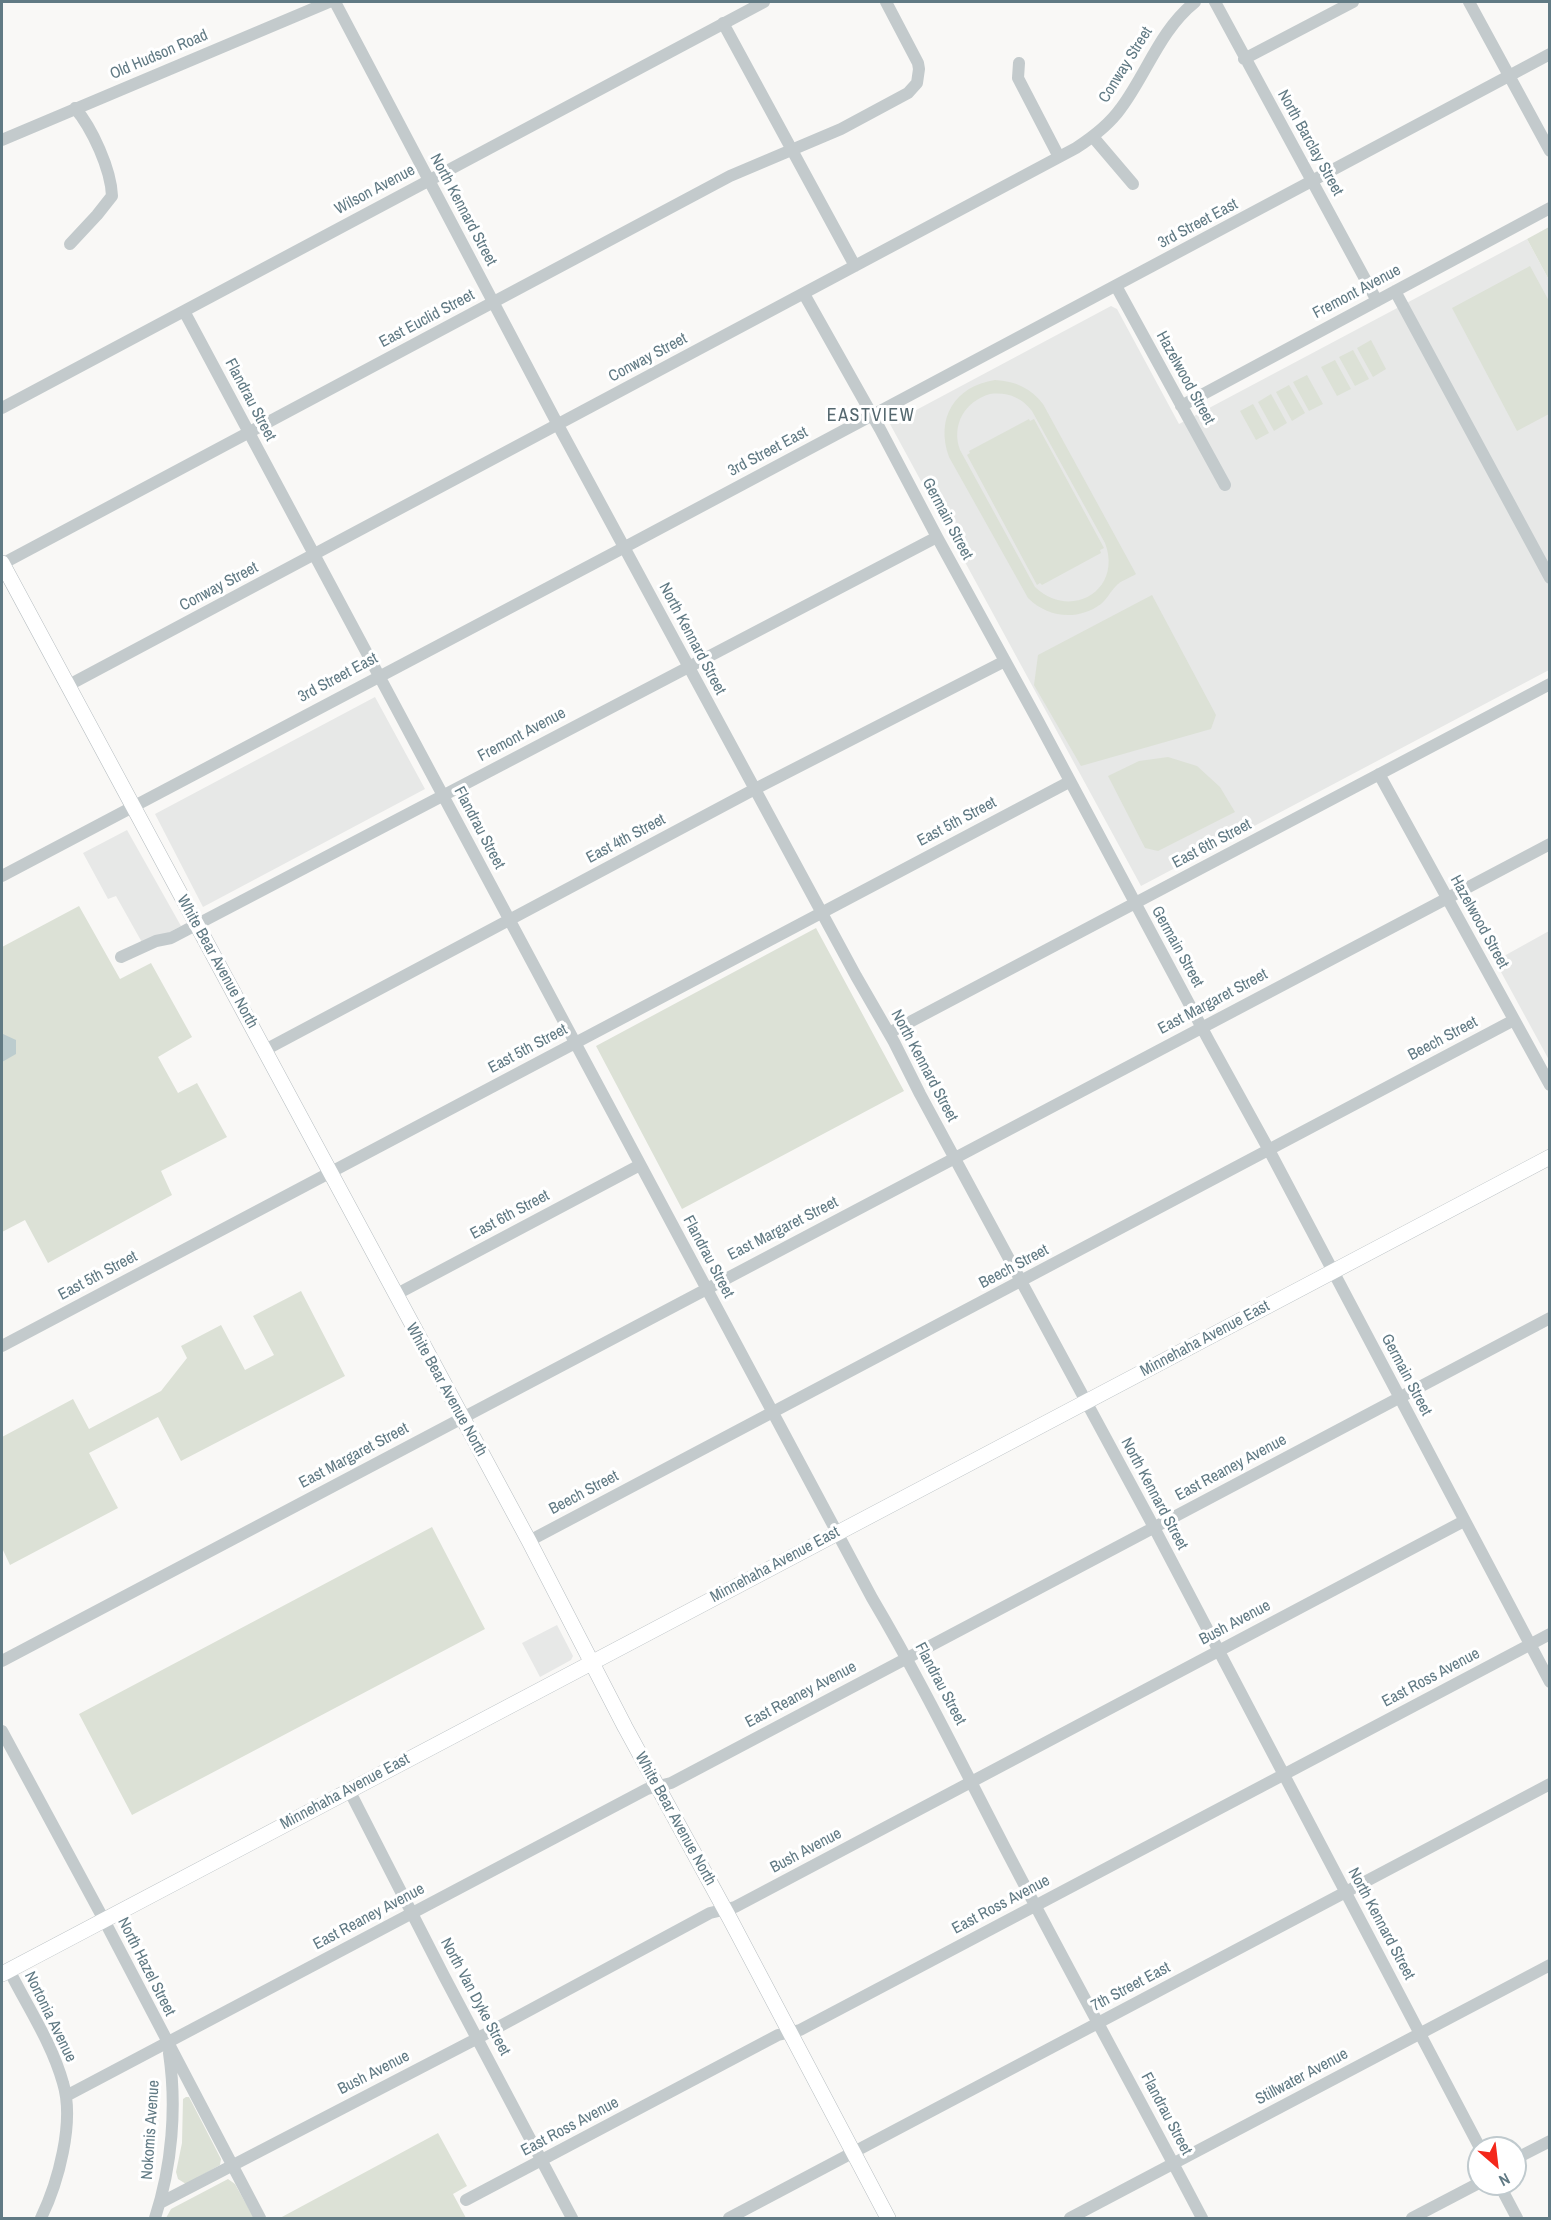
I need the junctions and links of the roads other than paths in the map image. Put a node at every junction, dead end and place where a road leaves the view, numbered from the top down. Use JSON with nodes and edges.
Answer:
{"nodes":[{"id":1,"x":329,"y":2,"type":"edge"},
{"id":2,"x":335,"y":2,"type":"edge"},
{"id":3,"x":764,"y":2,"type":"edge"},
{"id":4,"x":886,"y":2,"type":"edge"},
{"id":5,"x":1195,"y":2,"type":"edge"},
{"id":6,"x":1215,"y":2,"type":"edge"},
{"id":7,"x":1353,"y":2,"type":"edge"},
{"id":8,"x":1469,"y":2,"type":"edge"},
{"id":9,"x":723,"y":23,"type":"junction"},
{"id":10,"x":1550,"y":54,"type":"edge"},
{"id":11,"x":1244,"y":59,"type":"junction"},
{"id":12,"x":1019,"y":63,"type":"dead end"},
{"id":13,"x":1509,"y":76,"type":"junction"},
{"id":14,"x":75,"y":108,"type":"junction"},
{"id":15,"x":1093,"y":137,"type":"junction"},
{"id":16,"x":2,"y":140,"type":"edge"},
{"id":17,"x":793,"y":150,"type":"junction"},
{"id":18,"x":1550,"y":151,"type":"edge"},
{"id":19,"x":1059,"y":157,"type":"junction"},
{"id":20,"x":428,"y":180,"type":"junction"},
{"id":21,"x":1314,"y":181,"type":"junction"},
{"id":22,"x":1133,"y":184,"type":"dead end"},
{"id":23,"x":1550,"y":208,"type":"edge"},
{"id":24,"x":70,"y":244,"type":"dead end"},
{"id":25,"x":855,"y":266,"type":"junction"},
{"id":26,"x":1116,"y":286,"type":"junction"},
{"id":27,"x":1395,"y":291,"type":"junction"},
{"id":28,"x":804,"y":294,"type":"junction"},
{"id":29,"x":1377,"y":301,"type":"junction"},
{"id":30,"x":494,"y":303,"type":"junction"},
{"id":31,"x":184,"y":311,"type":"junction"},
{"id":32,"x":1181,"y":406,"type":"junction"},
{"id":33,"x":2,"y":408,"type":"edge"},
{"id":34,"x":872,"y":416,"type":"junction"},
{"id":35,"x":558,"y":424,"type":"junction"},
{"id":36,"x":249,"y":433,"type":"junction"},
{"id":37,"x":1225,"y":484,"type":"dead end"},
{"id":38,"x":937,"y":537,"type":"junction"},
{"id":39,"x":625,"y":547,"type":"junction"},
{"id":40,"x":314,"y":555,"type":"junction"},
{"id":41,"x":2,"y":564,"type":"edge"},
{"id":42,"x":1550,"y":578,"type":"edge"},
{"id":43,"x":1005,"y":661,"type":"junction"},
{"id":44,"x":689,"y":666,"type":"junction"},
{"id":45,"x":378,"y":675,"type":"junction"},
{"id":46,"x":1550,"y":684,"type":"edge"},
{"id":47,"x":67,"y":686,"type":"junction"},
{"id":48,"x":1379,"y":774,"type":"junction"},
{"id":49,"x":1069,"y":782,"type":"junction"},
{"id":50,"x":755,"y":789,"type":"junction"},
{"id":51,"x":443,"y":796,"type":"junction"},
{"id":52,"x":133,"y":807,"type":"junction"},
{"id":53,"x":1550,"y":843,"type":"edge"},
{"id":54,"x":2,"y":876,"type":"edge"},
{"id":55,"x":1447,"y":898,"type":"junction"},
{"id":56,"x":1135,"y":903,"type":"junction"},
{"id":57,"x":822,"y":913,"type":"junction"},
{"id":58,"x":509,"y":920,"type":"junction"},
{"id":59,"x":196,"y":925,"type":"junction"},
{"id":60,"x":121,"y":957,"type":"dead end"},
{"id":61,"x":1514,"y":1020,"type":"junction"},
{"id":62,"x":1202,"y":1026,"type":"junction"},
{"id":63,"x":889,"y":1033,"type":"junction"},
{"id":64,"x":575,"y":1043,"type":"junction"},
{"id":65,"x":265,"y":1050,"type":"junction"},
{"id":66,"x":1550,"y":1085,"type":"edge"},
{"id":67,"x":1269,"y":1150,"type":"junction"},
{"id":68,"x":1550,"y":1157,"type":"edge"},
{"id":69,"x":955,"y":1158,"type":"junction"},
{"id":70,"x":640,"y":1164,"type":"junction"},
{"id":71,"x":329,"y":1172,"type":"junction"},
{"id":72,"x":1334,"y":1271,"type":"junction"},
{"id":73,"x":1021,"y":1281,"type":"junction"},
{"id":74,"x":706,"y":1288,"type":"junction"},
{"id":75,"x":395,"y":1295,"type":"junction"},
{"id":76,"x":1550,"y":1318,"type":"edge"},
{"id":77,"x":2,"y":1346,"type":"edge"},
{"id":78,"x":1399,"y":1397,"type":"junction"},
{"id":79,"x":1086,"y":1401,"type":"junction"},
{"id":80,"x":773,"y":1413,"type":"junction"},
{"id":81,"x":462,"y":1418,"type":"junction"},
{"id":82,"x":1464,"y":1521,"type":"junction"},
{"id":83,"x":1153,"y":1527,"type":"junction"},
{"id":84,"x":837,"y":1533,"type":"junction"},
{"id":85,"x":529,"y":1541,"type":"junction"},
{"id":86,"x":1550,"y":1634,"type":"edge"},
{"id":87,"x":1530,"y":1644,"type":"junction"},
{"id":88,"x":1218,"y":1651,"type":"junction"},
{"id":89,"x":907,"y":1658,"type":"junction"},
{"id":90,"x":2,"y":1661,"type":"edge"},
{"id":91,"x":592,"y":1662,"type":"junction"},
{"id":92,"x":1550,"y":1682,"type":"edge"},
{"id":93,"x":2,"y":1731,"type":"edge"},
{"id":94,"x":1283,"y":1775,"type":"junction"},
{"id":95,"x":973,"y":1781,"type":"junction"},
{"id":96,"x":1550,"y":1784,"type":"edge"},
{"id":97,"x":658,"y":1786,"type":"junction"},
{"id":98,"x":349,"y":1790,"type":"junction"},
{"id":99,"x":1345,"y":1892,"type":"junction"},
{"id":100,"x":1036,"y":1905,"type":"junction"},
{"id":101,"x":724,"y":1909,"type":"junction"},
{"id":102,"x":413,"y":1913,"type":"junction"},
{"id":103,"x":104,"y":1920,"type":"junction"},
{"id":104,"x":1550,"y":1965,"type":"edge"},
{"id":105,"x":5,"y":1972,"type":"edge"},
{"id":106,"x":1099,"y":2022,"type":"junction"},
{"id":107,"x":789,"y":2032,"type":"junction"},
{"id":108,"x":1420,"y":2034,"type":"junction"},
{"id":109,"x":478,"y":2038,"type":"junction"},
{"id":110,"x":168,"y":2043,"type":"junction"},
{"id":111,"x":66,"y":2096,"type":"junction"},
{"id":112,"x":1474,"y":2136,"type":"edge"},
{"id":113,"x":1550,"y":2141,"type":"edge"},
{"id":114,"x":854,"y":2153,"type":"junction"},
{"id":115,"x":1527,"y":2153,"type":"edge"},
{"id":116,"x":542,"y":2161,"type":"junction"},
{"id":117,"x":1173,"y":2163,"type":"junction"},
{"id":118,"x":232,"y":2165,"type":"junction"},
{"id":119,"x":1467,"y":2189,"type":"edge"},
{"id":120,"x":1505,"y":2196,"type":"edge"},
{"id":121,"x":466,"y":2200,"type":"dead end"},
{"id":122,"x":160,"y":2203,"type":"junction"},
{"id":123,"x":41,"y":2218,"type":"edge"},
{"id":124,"x":154,"y":2218,"type":"edge"},
{"id":125,"x":260,"y":2218,"type":"edge"},
{"id":126,"x":572,"y":2218,"type":"edge"},
{"id":127,"x":729,"y":2218,"type":"edge"},
{"id":128,"x":888,"y":2218,"type":"edge"},
{"id":129,"x":1070,"y":2218,"type":"edge"},
{"id":130,"x":1202,"y":2218,"type":"edge"},
{"id":131,"x":1412,"y":2218,"type":"edge"},
{"id":132,"x":1517,"y":2218,"type":"edge"}],
"edges":[{"from":1,"to":14,"type":"street","name":"Old Hudson Road"},
{"from":2,"to":20,"type":"street","name":"North Kennard Street"},
{"from":3,"to":9,"type":"street","name":"Wilson Avenue"},
{"from":4,"to":17,"type":"street","name":"East Euclid Street"},
{"from":5,"to":15,"type":"street","name":"Conway Street"},
{"from":6,"to":11,"type":"street","name":"North Barclay Street"},
{"from":7,"to":11,"type":"street"},
{"from":8,"to":13,"type":"street"},
{"from":9,"to":17,"type":"street"},
{"from":9,"to":20,"type":"street","name":"Wilson Avenue"},
{"from":10,"to":13,"type":"street","name":"3rd Street East"},
{"from":11,"to":21,"type":"street","name":"North Barclay Street"},
{"from":12,"to":19,"type":"street"},
{"from":13,"to":18,"type":"street"},
{"from":13,"to":21,"type":"street","name":"3rd Street East"},
{"from":14,"to":16,"type":"street","name":"Old Hudson Road"},
{"from":14,"to":24,"type":"street"},
{"from":15,"to":19,"type":"street","name":"Conway Street"},
{"from":15,"to":22,"type":"street"},
{"from":17,"to":25,"type":"street"},
{"from":17,"to":30,"type":"street","name":"East Euclid Street"},
{"from":19,"to":25,"type":"street","name":"Conway Street"},
{"from":20,"to":30,"type":"street","name":"North Kennard Street"},
{"from":20,"to":31,"type":"street","name":"Wilson Avenue"},
{"from":21,"to":26,"type":"street","name":"3rd Street East"},
{"from":21,"to":29,"type":"street","name":"North Barclay Street"},
{"from":23,"to":27,"type":"street","name":"Fremont Avenue"},
{"from":25,"to":28,"type":"street","name":"Conway Street"},
{"from":26,"to":32,"type":"street","name":"Hazelwood Street"},
{"from":26,"to":34,"type":"street","name":"3rd Street East"},
{"from":27,"to":29,"type":"street","name":"Fremont Avenue"},
{"from":27,"to":42,"type":"street"},
{"from":28,"to":34,"type":"street","name":"Germain Street"},
{"from":28,"to":35,"type":"street","name":"Conway Street"},
{"from":29,"to":32,"type":"street","name":"Fremont Avenue"},
{"from":30,"to":35,"type":"street","name":"North Kennard Street"},
{"from":30,"to":36,"type":"street","name":"East Euclid Street"},
{"from":31,"to":33,"type":"street","name":"Wilson Avenue"},
{"from":31,"to":36,"type":"street","name":"Flandrau Street"},
{"from":32,"to":37,"type":"street","name":"Hazelwood Street"},
{"from":34,"to":38,"type":"street","name":"Germain Street"},
{"from":34,"to":39,"type":"street","name":"3rd Street East"},
{"from":35,"to":39,"type":"street","name":"North Kennard Street"},
{"from":35,"to":40,"type":"street","name":"Conway Street"},
{"from":36,"to":40,"type":"street","name":"Flandrau Street"},
{"from":36,"to":41,"type":"street","name":"East Euclid Street"},
{"from":38,"to":43,"type":"street","name":"Germain Street"},
{"from":38,"to":44,"type":"street","name":"Fremont Avenue"},
{"from":39,"to":44,"type":"street","name":"North Kennard Street"},
{"from":39,"to":45,"type":"street","name":"3rd Street East"},
{"from":40,"to":45,"type":"street","name":"Flandrau Street"},
{"from":40,"to":47,"type":"street","name":"Conway Street"},
{"from":41,"to":47,"type":"main road","name":"White Bear Avenue North"},
{"from":43,"to":49,"type":"street","name":"Germain Street"},
{"from":43,"to":50,"type":"street","name":"East 4th Street"},
{"from":44,"to":50,"type":"street","name":"North Kennard Street"},
{"from":44,"to":51,"type":"street","name":"Fremont Avenue"},
{"from":45,"to":51,"type":"street","name":"Flandrau Street"},
{"from":45,"to":52,"type":"street","name":"3rd Street East"},
{"from":46,"to":48,"type":"street","name":"East 6th Street"},
{"from":47,"to":52,"type":"main road","name":"White Bear Avenue North"},
{"from":48,"to":55,"type":"street","name":"Hazelwood Street"},
{"from":48,"to":56,"type":"street","name":"East 6th Street"},
{"from":49,"to":56,"type":"street","name":"Germain Street"},
{"from":49,"to":57,"type":"street","name":"East 5th Street"},
{"from":50,"to":57,"type":"street","name":"North Kennard Street"},
{"from":50,"to":58,"type":"street","name":"East 4th Street"},
{"from":51,"to":58,"type":"street","name":"Flandrau Street"},
{"from":51,"to":59,"type":"street","name":"Fremont Avenue"},
{"from":52,"to":54,"type":"street","name":"3rd Street East"},
{"from":52,"to":59,"type":"main road","name":"White Bear Avenue North"},
{"from":53,"to":55,"type":"street","name":"East Margaret Street"},
{"from":55,"to":61,"type":"street","name":"Hazelwood Street"},
{"from":55,"to":62,"type":"street","name":"East Margaret Street"},
{"from":56,"to":62,"type":"street","name":"Germain Street"},
{"from":56,"to":63,"type":"street","name":"East 6th Street"},
{"from":57,"to":63,"type":"street","name":"North Kennard Street"},
{"from":57,"to":64,"type":"street","name":"East 5th Street"},
{"from":58,"to":64,"type":"street","name":"Flandrau Street"},
{"from":58,"to":65,"type":"street","name":"East 4th Street"},
{"from":59,"to":60,"type":"street","name":"Fremont Avenue"},
{"from":59,"to":65,"type":"main road","name":"White Bear Avenue North"},
{"from":61,"to":66,"type":"street","name":"Hazelwood Street"},
{"from":61,"to":67,"type":"street","name":"Beech Street"},
{"from":62,"to":67,"type":"street","name":"Germain Street"},
{"from":62,"to":69,"type":"street","name":"East Margaret Street"},
{"from":63,"to":69,"type":"street","name":"North Kennard Street"},
{"from":64,"to":70,"type":"street","name":"Flandrau Street"},
{"from":64,"to":71,"type":"street","name":"East 5th Street"},
{"from":65,"to":71,"type":"main road","name":"White Bear Avenue North"},
{"from":67,"to":72,"type":"street","name":"Germain Street"},
{"from":67,"to":73,"type":"street","name":"Beech Street"},
{"from":68,"to":72,"type":"main road","name":"Minnehaha Avenue East"},
{"from":69,"to":73,"type":"street","name":"North Kennard Street"},
{"from":69,"to":74,"type":"street","name":"East Margaret Street"},
{"from":70,"to":74,"type":"street","name":"Flandrau Street"},
{"from":70,"to":75,"type":"street","name":"East 6th Street"},
{"from":71,"to":75,"type":"main road","name":"White Bear Avenue North"},
{"from":71,"to":77,"type":"street","name":"East 5th Street"},
{"from":72,"to":78,"type":"street","name":"Germain Street"},
{"from":72,"to":79,"type":"main road","name":"Minnehaha Avenue East"},
{"from":73,"to":79,"type":"street","name":"North Kennard Street"},
{"from":73,"to":80,"type":"street","name":"Beech Street"},
{"from":74,"to":80,"type":"street","name":"Flandrau Street"},
{"from":74,"to":81,"type":"street","name":"East Margaret Street"},
{"from":75,"to":81,"type":"main road","name":"White Bear Avenue North"},
{"from":76,"to":78,"type":"street","name":"East Reaney Avenue"},
{"from":78,"to":82,"type":"street","name":"Germain Street"},
{"from":78,"to":83,"type":"street","name":"East Reaney Avenue"},
{"from":79,"to":83,"type":"street","name":"North Kennard Street"},
{"from":79,"to":84,"type":"main road","name":"Minnehaha Avenue East"},
{"from":80,"to":84,"type":"street","name":"Flandrau Street"},
{"from":80,"to":85,"type":"street","name":"Beech Street"},
{"from":81,"to":85,"type":"main road","name":"White Bear Avenue North"},
{"from":81,"to":90,"type":"street","name":"East Margaret Street"},
{"from":82,"to":87,"type":"street","name":"Germain Street"},
{"from":82,"to":88,"type":"street","name":"Bush Avenue"},
{"from":83,"to":88,"type":"street","name":"North Kennard Street"},
{"from":83,"to":89,"type":"street","name":"East Reaney Avenue"},
{"from":84,"to":89,"type":"street","name":"Flandrau Street"},
{"from":84,"to":91,"type":"main road","name":"Minnehaha Avenue East"},
{"from":85,"to":91,"type":"main road","name":"White Bear Avenue North"},
{"from":86,"to":87,"type":"street","name":"East Ross Avenue"},
{"from":87,"to":92,"type":"street","name":"Germain Street"},
{"from":87,"to":94,"type":"street","name":"East Ross Avenue"},
{"from":88,"to":94,"type":"street","name":"North Kennard Street"},
{"from":88,"to":95,"type":"street","name":"Bush Avenue"},
{"from":89,"to":95,"type":"street","name":"Flandrau Street"},
{"from":89,"to":97,"type":"street","name":"East Reaney Avenue"},
{"from":91,"to":97,"type":"main road","name":"White Bear Avenue North"},
{"from":91,"to":98,"type":"main road","name":"Minnehaha Avenue East"},
{"from":93,"to":103,"type":"street","name":"North Hazel Street"},
{"from":94,"to":99,"type":"street","name":"North Kennard Street"},
{"from":94,"to":100,"type":"street","name":"East Ross Avenue"},
{"from":95,"to":100,"type":"street","name":"Flandrau Street"},
{"from":95,"to":101,"type":"street","name":"Bush Avenue"},
{"from":96,"to":99,"type":"street","name":"7th Street East"},
{"from":97,"to":101,"type":"main road","name":"White Bear Avenue North"},
{"from":97,"to":102,"type":"street","name":"East Reaney Avenue"},
{"from":98,"to":102,"type":"street","name":"North Van Dyke Street"},
{"from":98,"to":103,"type":"main road","name":"Minnehaha Avenue East"},
{"from":99,"to":106,"type":"street","name":"7th Street East"},
{"from":99,"to":108,"type":"street","name":"North Kennard Street"},
{"from":100,"to":106,"type":"street","name":"Flandrau Street"},
{"from":100,"to":107,"type":"street","name":"East Ross Avenue"},
{"from":101,"to":107,"type":"main road","name":"White Bear Avenue North"},
{"from":101,"to":109,"type":"street","name":"Bush Avenue"},
{"from":102,"to":109,"type":"street","name":"North Van Dyke Street"},
{"from":102,"to":110,"type":"street","name":"East Reaney Avenue"},
{"from":103,"to":105,"type":"main road","name":"Minnehaha Avenue East"},
{"from":103,"to":110,"type":"street","name":"North Hazel Street"},
{"from":104,"to":108,"type":"street","name":"Stillwater Avenue"},
{"from":105,"to":111,"type":"street","name":"Nortonia Avenue"},
{"from":106,"to":114,"type":"street","name":"7th Street East"},
{"from":106,"to":117,"type":"street","name":"Flandrau Street"},
{"from":107,"to":114,"type":"main road","name":"White Bear Avenue North"},
{"from":107,"to":116,"type":"street","name":"East Ross Avenue"},
{"from":108,"to":112,"type":"street","name":"North Kennard Street"},
{"from":108,"to":117,"type":"street","name":"Stillwater Avenue"},
{"from":109,"to":116,"type":"street","name":"North Van Dyke Street"},
{"from":109,"to":118,"type":"street","name":"Bush Avenue"},
{"from":110,"to":111,"type":"street","name":"East Reaney Avenue"},
{"from":110,"to":118,"type":"street","name":"North Hazel Street"},
{"from":110,"to":122,"type":"street","name":"Nokomis Avenue"},
{"from":111,"to":123,"type":"street","name":"Nortonia Avenue"},
{"from":113,"to":115,"type":"street"},
{"from":114,"to":127,"type":"street","name":"7th Street East"},
{"from":114,"to":128,"type":"main road","name":"White Bear Avenue North"},
{"from":116,"to":121,"type":"street","name":"East Ross Avenue"},
{"from":116,"to":126,"type":"street","name":"North Van Dyke Street"},
{"from":117,"to":129,"type":"street","name":"Stillwater Avenue"},
{"from":117,"to":130,"type":"street","name":"Flandrau Street"},
{"from":118,"to":122,"type":"street","name":"Bush Avenue"},
{"from":118,"to":125,"type":"street","name":"North Hazel Street"},
{"from":119,"to":131,"type":"street"},
{"from":120,"to":132,"type":"street"},
{"from":122,"to":124,"type":"street","name":"Nokomis Avenue"}]}
